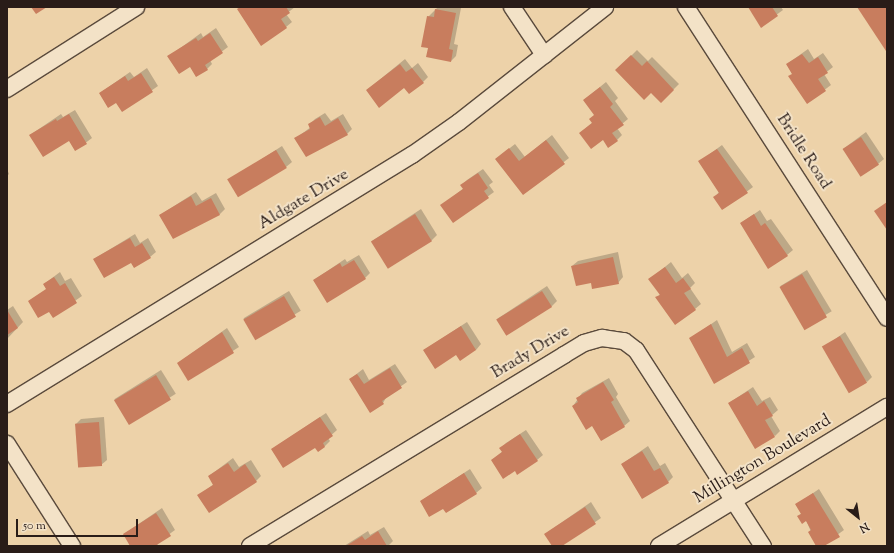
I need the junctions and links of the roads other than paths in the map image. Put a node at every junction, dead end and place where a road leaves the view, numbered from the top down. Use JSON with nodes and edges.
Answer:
{"nodes":[{"id":1,"x":136,"y":7,"type":"edge"},
{"id":2,"x":512,"y":7,"type":"edge"},
{"id":3,"x":605,"y":7,"type":"edge"},
{"id":4,"x":686,"y":7,"type":"edge"},
{"id":5,"x":544,"y":55,"type":"junction"},
{"id":6,"x":7,"y":89,"type":"edge"},
{"id":7,"x":887,"y":318,"type":"edge"},
{"id":8,"x":7,"y":404,"type":"edge"},
{"id":9,"x":887,"y":407,"type":"edge"},
{"id":10,"x":7,"y":444,"type":"edge"},
{"id":11,"x":734,"y":500,"type":"junction"},
{"id":12,"x":72,"y":546,"type":"edge"},
{"id":13,"x":250,"y":546,"type":"edge"},
{"id":14,"x":659,"y":546,"type":"edge"},
{"id":15,"x":763,"y":546,"type":"edge"}],
"edges":[{"from":1,"to":6,"type":"street"},
{"from":2,"to":5,"type":"street"},
{"from":3,"to":5,"type":"street","name":"Aldgate Drive"},
{"from":4,"to":7,"type":"street","name":"Bridle Road"},
{"from":5,"to":8,"type":"street","name":"Aldgate Drive"},
{"from":9,"to":11,"type":"street","name":"Millington Boulevard"},
{"from":10,"to":12,"type":"street"},
{"from":11,"to":13,"type":"street","name":"Brady Drive"},
{"from":11,"to":14,"type":"street","name":"Millington Boulevard"},
{"from":11,"to":15,"type":"street","name":"Brady Drive"}]}
